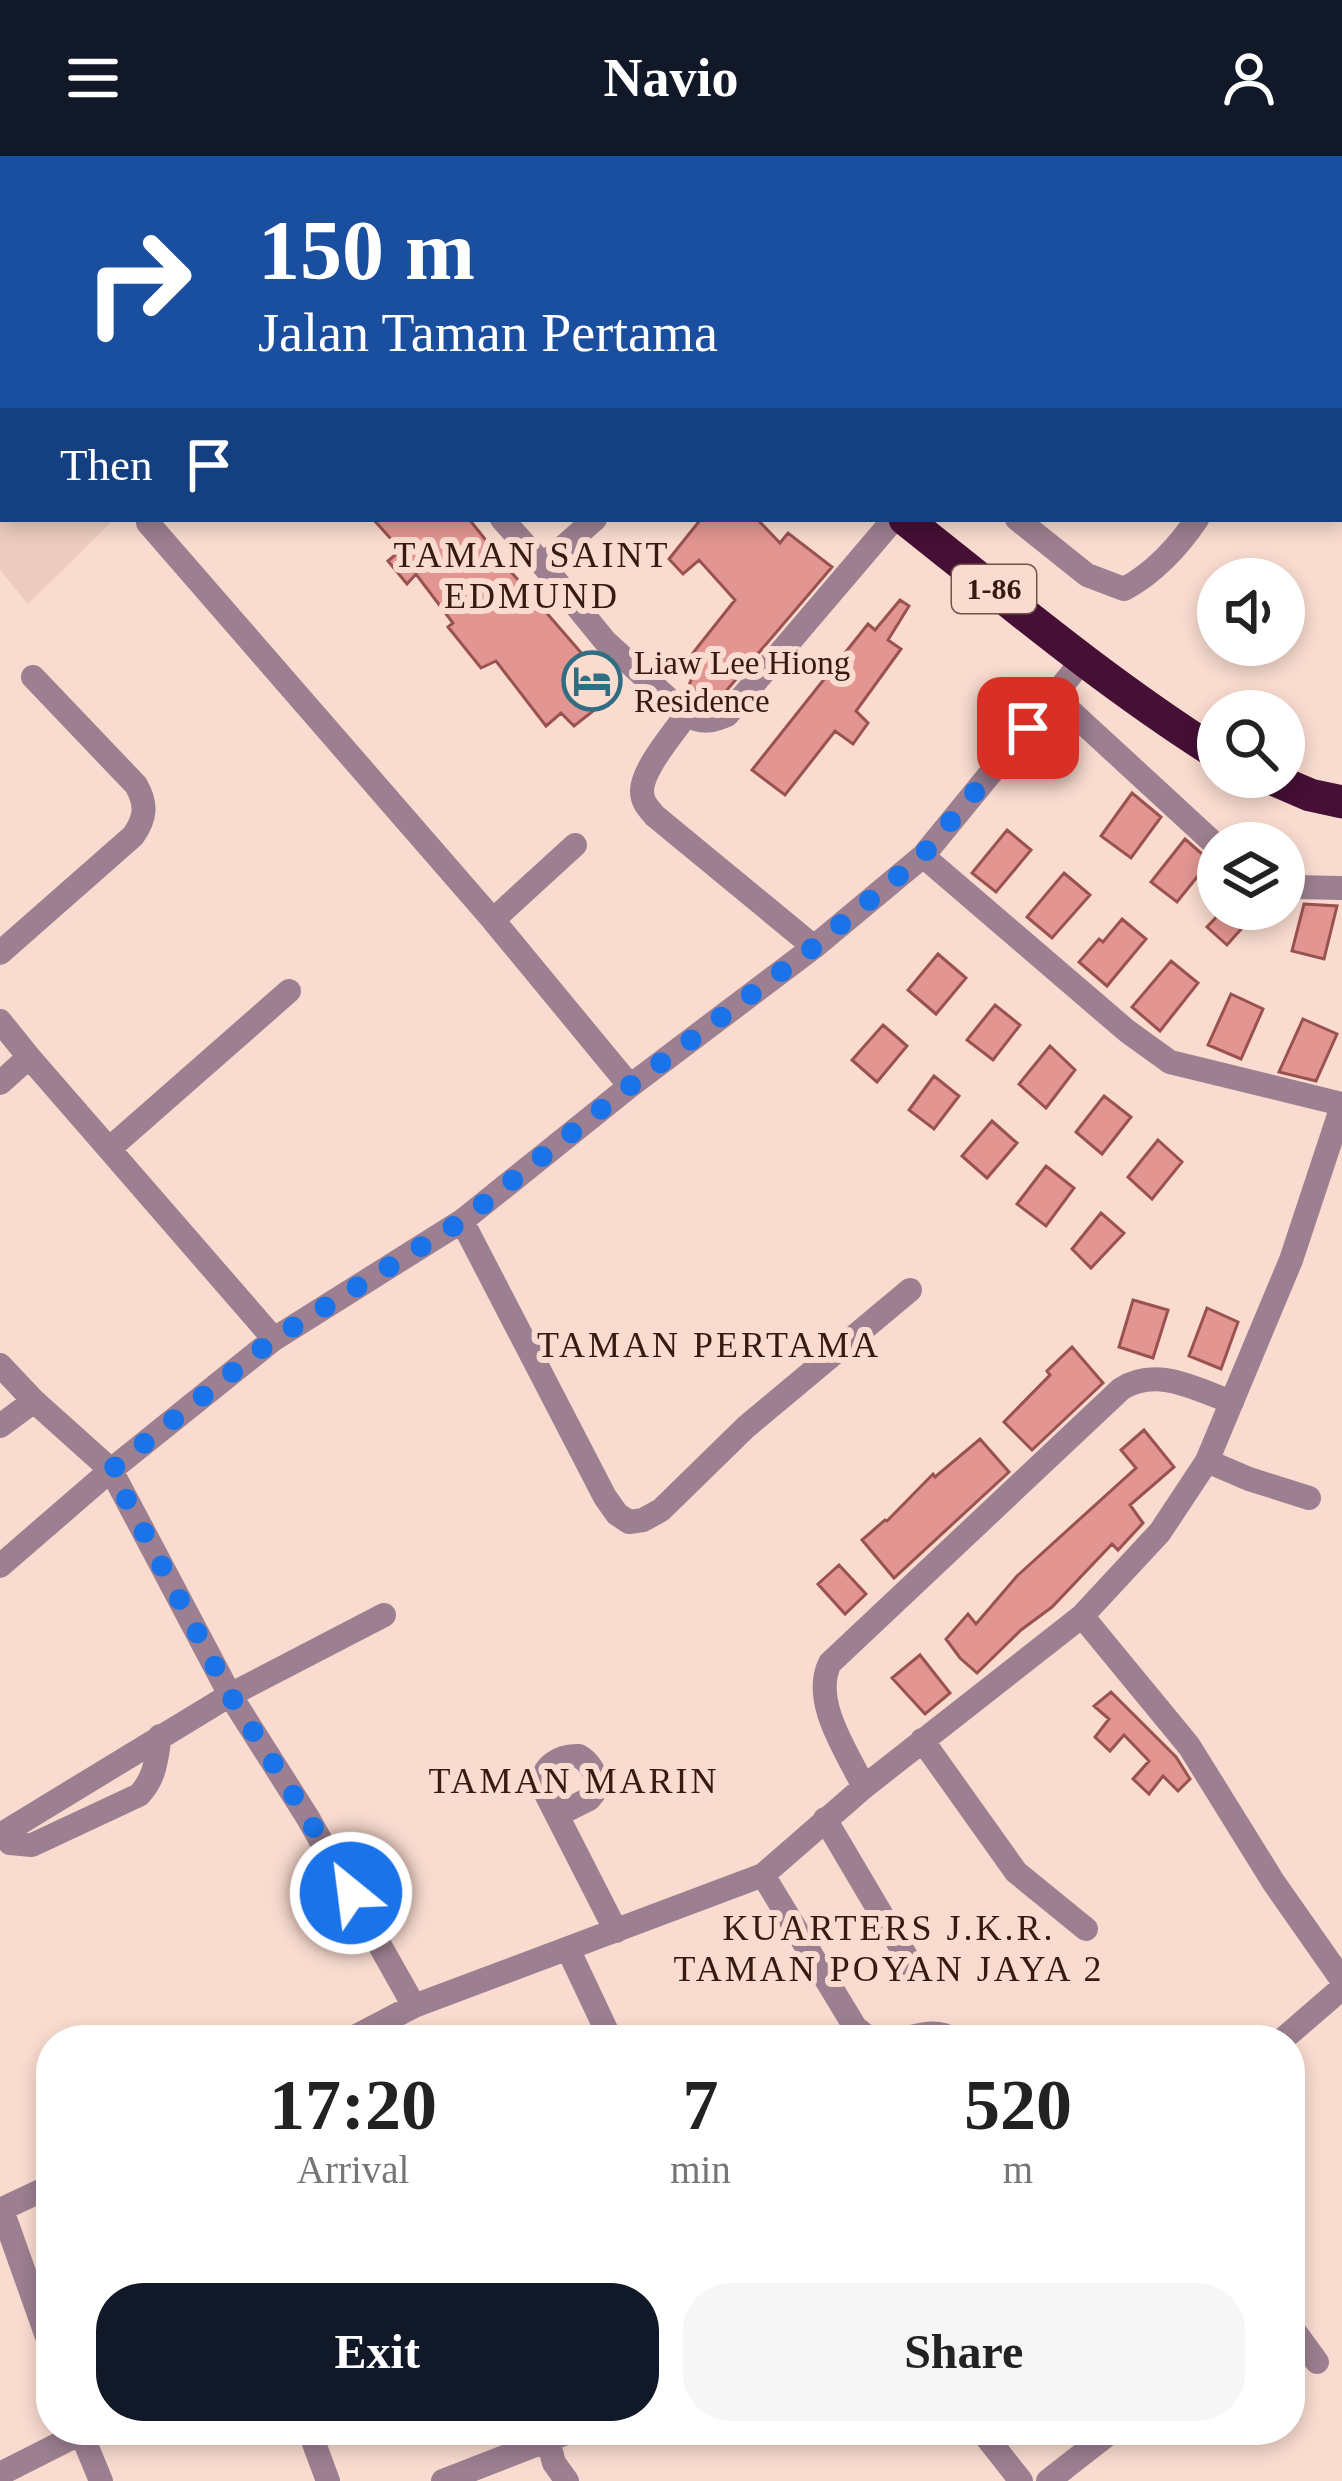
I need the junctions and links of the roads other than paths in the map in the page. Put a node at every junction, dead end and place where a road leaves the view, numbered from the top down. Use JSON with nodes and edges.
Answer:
{"nodes":[{"id":1,"x":505,"y":522,"type":"edge"},
{"id":2,"x":592,"y":522,"type":"edge"},
{"id":3,"x":891,"y":522,"type":"edge"},
{"id":4,"x":908,"y":522,"type":"edge"},
{"id":5,"x":1021,"y":522,"type":"edge"},
{"id":6,"x":1194,"y":522,"type":"edge"},
{"id":7,"x":148,"y":523,"type":"dead end"},
{"id":8,"x":543,"y":565,"type":"junction"},
{"id":9,"x":1083,"y":660,"type":"junction"},
{"id":10,"x":33,"y":677,"type":"dead end"},
{"id":11,"x":1054,"y":696,"type":"junction"},
{"id":12,"x":686,"y":715,"type":"junction"},
{"id":13,"x":1197,"y":741,"type":"edge"},
{"id":14,"x":1305,"y":793,"type":"edge"},
{"id":15,"x":1342,"y":802,"type":"edge"},
{"id":16,"x":1197,"y":828,"type":"edge"},
{"id":17,"x":575,"y":845,"type":"dead end"},
{"id":18,"x":922,"y":856,"type":"junction"},
{"id":19,"x":1305,"y":887,"type":"edge"},
{"id":20,"x":1342,"y":887,"type":"edge"},
{"id":21,"x":494,"y":920,"type":"junction"},
{"id":22,"x":814,"y":947,"type":"junction"},
{"id":23,"x":0,"y":953,"type":"edge"},
{"id":24,"x":289,"y":991,"type":"dead end"},
{"id":25,"x":0,"y":1022,"type":"edge"},
{"id":26,"x":29,"y":1057,"type":"junction"},
{"id":27,"x":0,"y":1083,"type":"edge"},
{"id":28,"x":630,"y":1086,"type":"junction"},
{"id":29,"x":1342,"y":1105,"type":"edge"},
{"id":30,"x":109,"y":1149,"type":"junction"},
{"id":31,"x":462,"y":1221,"type":"junction"},
{"id":32,"x":910,"y":1290,"type":"dead end"},
{"id":33,"x":274,"y":1339,"type":"junction"},
{"id":34,"x":0,"y":1365,"type":"edge"},
{"id":35,"x":34,"y":1401,"type":"junction"},
{"id":36,"x":1232,"y":1402,"type":"junction"},
{"id":37,"x":0,"y":1426,"type":"edge"},
{"id":38,"x":1207,"y":1461,"type":"junction"},
{"id":39,"x":111,"y":1470,"type":"junction"},
{"id":40,"x":1309,"y":1498,"type":"dead end"},
{"id":41,"x":0,"y":1566,"type":"edge"},
{"id":42,"x":384,"y":1615,"type":"dead end"},
{"id":43,"x":1082,"y":1616,"type":"junction"},
{"id":44,"x":230,"y":1695,"type":"junction"},
{"id":45,"x":160,"y":1736,"type":"junction"},
{"id":46,"x":922,"y":1740,"type":"junction"},
{"id":47,"x":864,"y":1787,"type":"junction"},
{"id":48,"x":557,"y":1815,"type":"dead end"},
{"id":49,"x":825,"y":1819,"type":"junction"},
{"id":50,"x":2,"y":1834,"type":"edge"},
{"id":51,"x":763,"y":1875,"type":"junction"},
{"id":52,"x":1086,"y":1929,"type":"dead end"},
{"id":53,"x":616,"y":1931,"type":"junction"},
{"id":54,"x":568,"y":1948,"type":"junction"},
{"id":55,"x":916,"y":1973,"type":"dead end"},
{"id":56,"x":1342,"y":1984,"type":"edge"},
{"id":57,"x":415,"y":2006,"type":"junction"},
{"id":58,"x":378,"y":2025,"type":"edge"},
{"id":59,"x":603,"y":2025,"type":"edge"},
{"id":60,"x":854,"y":2025,"type":"edge"},
{"id":61,"x":1298,"y":2025,"type":"edge"},
{"id":62,"x":36,"y":2195,"type":"edge"},
{"id":63,"x":3,"y":2216,"type":"edge"},
{"id":64,"x":36,"y":2306,"type":"edge"},
{"id":65,"x":1305,"y":2346,"type":"edge"},
{"id":66,"x":1317,"y":2362,"type":"dead end"},
{"id":67,"x":55,"y":2445,"type":"edge"},
{"id":68,"x":87,"y":2445,"type":"edge"},
{"id":69,"x":314,"y":2445,"type":"edge"},
{"id":70,"x":535,"y":2445,"type":"edge"},
{"id":71,"x":549,"y":2445,"type":"edge"},
{"id":72,"x":993,"y":2445,"type":"edge"},
{"id":73,"x":1095,"y":2445,"type":"edge"},
{"id":74,"x":0,"y":2474,"type":"edge"},
{"id":75,"x":101,"y":2481,"type":"edge"},
{"id":76,"x":328,"y":2481,"type":"edge"},
{"id":77,"x":443,"y":2481,"type":"edge"},
{"id":78,"x":567,"y":2481,"type":"edge"},
{"id":79,"x":1021,"y":2481,"type":"edge"},
{"id":80,"x":1048,"y":2481,"type":"edge"}],
"edges":[{"from":1,"to":8,"type":"street"},
{"from":2,"to":8,"type":"street"},
{"from":3,"to":12,"type":"street"},
{"from":4,"to":9,"type":"highway","number":"1-86"},
{"from":5,"to":6,"type":"street"},
{"from":7,"to":21,"type":"street"},
{"from":8,"to":12,"type":"street"},
{"from":9,"to":11,"type":"street"},
{"from":9,"to":13,"type":"highway","number":"1-86"},
{"from":10,"to":23,"type":"street"},
{"from":11,"to":16,"type":"street"},
{"from":11,"to":18,"type":"street"},
{"from":12,"to":22,"type":"street"},
{"from":14,"to":15,"type":"highway"},
{"from":17,"to":21,"type":"street"},
{"from":18,"to":22,"type":"street"},
{"from":18,"to":29,"type":"street"},
{"from":19,"to":20,"type":"street"},
{"from":21,"to":28,"type":"street"},
{"from":22,"to":28,"type":"street"},
{"from":24,"to":30,"type":"street"},
{"from":25,"to":26,"type":"street"},
{"from":26,"to":27,"type":"street"},
{"from":26,"to":30,"type":"street"},
{"from":28,"to":31,"type":"street"},
{"from":29,"to":36,"type":"street"},
{"from":30,"to":33,"type":"street"},
{"from":31,"to":32,"type":"street"},
{"from":31,"to":33,"type":"street"},
{"from":33,"to":39,"type":"street"},
{"from":34,"to":35,"type":"street"},
{"from":35,"to":37,"type":"street"},
{"from":35,"to":39,"type":"street"},
{"from":36,"to":38,"type":"street"},
{"from":36,"to":47,"type":"street"},
{"from":38,"to":40,"type":"street"},
{"from":38,"to":43,"type":"street"},
{"from":39,"to":41,"type":"street"},
{"from":39,"to":44,"type":"street"},
{"from":42,"to":44,"type":"street"},
{"from":43,"to":46,"type":"street"},
{"from":43,"to":56,"type":"street"},
{"from":44,"to":45,"type":"street"},
{"from":44,"to":57,"type":"street"},
{"from":45,"to":50,"type":"street"},
{"from":45,"to":50,"type":"street"},
{"from":46,"to":47,"type":"street"},
{"from":46,"to":52,"type":"street"},
{"from":47,"to":49,"type":"street"},
{"from":48,"to":53,"type":"street"},
{"from":49,"to":51,"type":"street"},
{"from":49,"to":55,"type":"street"},
{"from":51,"to":53,"type":"street"},
{"from":51,"to":60,"type":"street"},
{"from":53,"to":54,"type":"street"},
{"from":54,"to":57,"type":"street"},
{"from":54,"to":59,"type":"street"},
{"from":56,"to":61,"type":"street"},
{"from":57,"to":58,"type":"street"},
{"from":62,"to":63,"type":"street"},
{"from":63,"to":64,"type":"street"},
{"from":65,"to":66,"type":"street"},
{"from":67,"to":74,"type":"street"},
{"from":68,"to":75,"type":"street"},
{"from":69,"to":76,"type":"street"},
{"from":70,"to":77,"type":"street"},
{"from":71,"to":78,"type":"street"},
{"from":72,"to":79,"type":"street"},
{"from":73,"to":80,"type":"street"}]}
